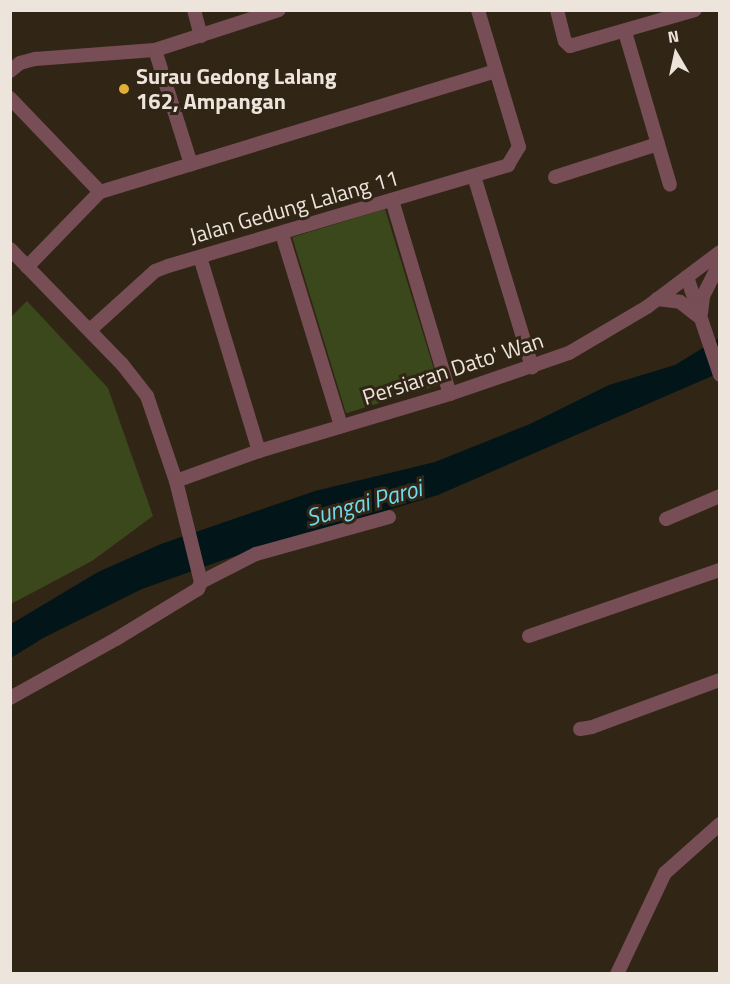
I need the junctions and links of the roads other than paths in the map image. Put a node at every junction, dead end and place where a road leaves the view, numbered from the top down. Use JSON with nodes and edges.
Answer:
{"nodes":[{"id":1,"x":194,"y":10,"type":"edge"},
{"id":2,"x":279,"y":10,"type":"edge"},
{"id":3,"x":478,"y":10,"type":"edge"},
{"id":4,"x":557,"y":10,"type":"edge"},
{"id":5,"x":695,"y":10,"type":"edge"},
{"id":6,"x":625,"y":32,"type":"junction"},
{"id":7,"x":201,"y":36,"type":"junction"},
{"id":8,"x":155,"y":50,"type":"junction"},
{"id":9,"x":10,"y":71,"type":"edge"},
{"id":10,"x":496,"y":71,"type":"junction"},
{"id":11,"x":10,"y":98,"type":"edge"},
{"id":12,"x":658,"y":144,"type":"junction"},
{"id":13,"x":191,"y":164,"type":"junction"},
{"id":14,"x":474,"y":176,"type":"junction"},
{"id":15,"x":555,"y":177,"type":"dead end"},
{"id":16,"x":670,"y":185,"type":"dead end"},
{"id":17,"x":100,"y":192,"type":"junction"},
{"id":18,"x":392,"y":201,"type":"junction"},
{"id":19,"x":282,"y":234,"type":"junction"},
{"id":20,"x":10,"y":249,"type":"edge"},
{"id":21,"x":720,"y":252,"type":"edge"},
{"id":22,"x":200,"y":257,"type":"junction"},
{"id":23,"x":720,"y":262,"type":"edge"},
{"id":24,"x":27,"y":267,"type":"junction"},
{"id":25,"x":687,"y":277,"type":"junction"},
{"id":26,"x":657,"y":299,"type":"junction"},
{"id":27,"x":700,"y":319,"type":"junction"},
{"id":28,"x":90,"y":330,"type":"junction"},
{"id":29,"x":532,"y":367,"type":"junction"},
{"id":30,"x":720,"y":375,"type":"edge"},
{"id":31,"x":450,"y":394,"type":"junction"},
{"id":32,"x":341,"y":426,"type":"junction"},
{"id":33,"x":259,"y":451,"type":"junction"},
{"id":34,"x":176,"y":481,"type":"junction"},
{"id":35,"x":720,"y":496,"type":"edge"},
{"id":36,"x":389,"y":517,"type":"dead end"},
{"id":37,"x":666,"y":519,"type":"dead end"},
{"id":38,"x":720,"y":570,"type":"edge"},
{"id":39,"x":201,"y":582,"type":"junction"},
{"id":40,"x":529,"y":636,"type":"dead end"},
{"id":41,"x":720,"y":680,"type":"edge"},
{"id":42,"x":10,"y":698,"type":"edge"},
{"id":43,"x":580,"y":729,"type":"dead end"},
{"id":44,"x":720,"y":824,"type":"edge"},
{"id":45,"x":617,"y":974,"type":"edge"}],
"edges":[{"from":1,"to":7,"type":"street"},
{"from":2,"to":7,"type":"street"},
{"from":3,"to":10,"type":"street"},
{"from":4,"to":6,"type":"street"},
{"from":5,"to":6,"type":"street"},
{"from":6,"to":12,"type":"street"},
{"from":7,"to":8,"type":"street"},
{"from":8,"to":9,"type":"street"},
{"from":8,"to":13,"type":"street"},
{"from":10,"to":13,"type":"street"},
{"from":10,"to":14,"type":"street","name":"Jalan Gedung Lalang 11"},
{"from":11,"to":17,"type":"street"},
{"from":12,"to":15,"type":"street"},
{"from":12,"to":16,"type":"street"},
{"from":13,"to":17,"type":"street"},
{"from":14,"to":18,"type":"street","name":"Jalan Gedung Lalang 11"},
{"from":14,"to":29,"type":"street"},
{"from":17,"to":24,"type":"street"},
{"from":18,"to":19,"type":"street","name":"Jalan Gedung Lalang 11"},
{"from":18,"to":31,"type":"street"},
{"from":19,"to":22,"type":"street","name":"Jalan Gedung Lalang 11"},
{"from":19,"to":32,"type":"street"},
{"from":20,"to":24,"type":"street"},
{"from":21,"to":25,"type":"street","name":"Persiaran Dato' Wan"},
{"from":22,"to":28,"type":"street","name":"Jalan Gedung Lalang 11"},
{"from":22,"to":33,"type":"street"},
{"from":23,"to":27,"type":"street"},
{"from":24,"to":28,"type":"street"},
{"from":25,"to":26,"type":"street","name":"Persiaran Dato' Wan"},
{"from":25,"to":27,"type":"street"},
{"from":26,"to":27,"type":"street"},
{"from":26,"to":29,"type":"street","name":"Persiaran Dato' Wan"},
{"from":27,"to":30,"type":"street"},
{"from":28,"to":34,"type":"street"},
{"from":29,"to":31,"type":"street","name":"Persiaran Dato' Wan"},
{"from":31,"to":32,"type":"street","name":"Persiaran Dato' Wan"},
{"from":32,"to":33,"type":"street","name":"Persiaran Dato' Wan"},
{"from":33,"to":34,"type":"street","name":"Persiaran Dato' Wan"},
{"from":34,"to":39,"type":"street"},
{"from":35,"to":37,"type":"street"},
{"from":36,"to":39,"type":"street"},
{"from":38,"to":40,"type":"street"},
{"from":39,"to":42,"type":"street"},
{"from":41,"to":43,"type":"street"},
{"from":44,"to":45,"type":"street"}]}
